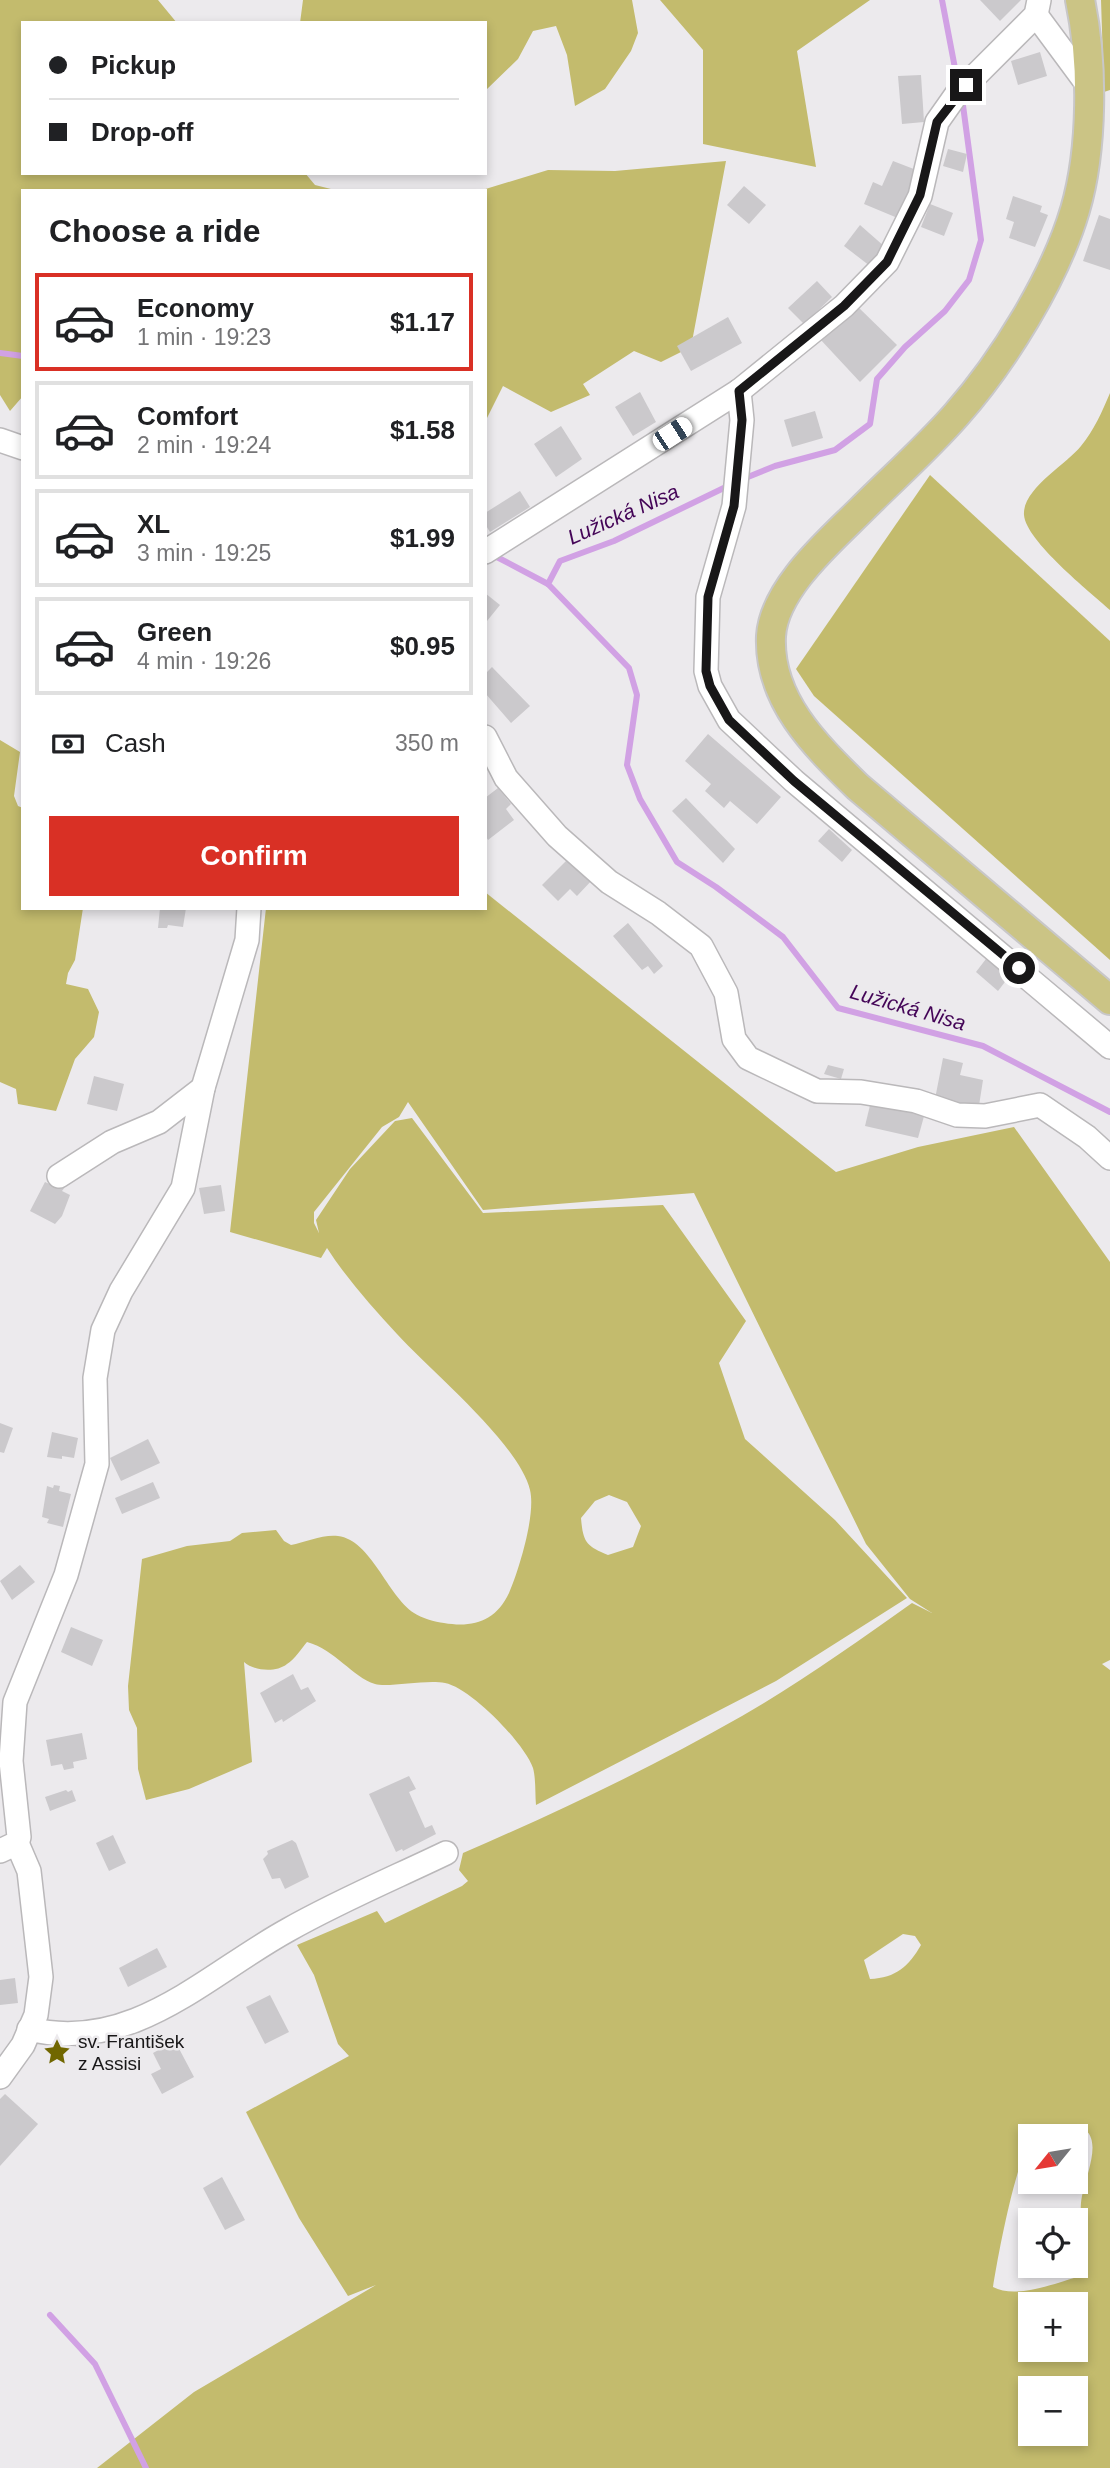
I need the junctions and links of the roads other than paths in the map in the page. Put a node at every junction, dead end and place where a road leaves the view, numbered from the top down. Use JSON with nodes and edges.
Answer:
{"nodes":[{"id":1,"x":1080,"y":0,"type":"edge"},
{"id":2,"x":1037,"y":8,"type":"edge"},
{"id":3,"x":1090,"y":88,"type":"junction"},
{"id":4,"x":739,"y":391,"type":"junction"},
{"id":5,"x":0,"y":440,"type":"edge"},
{"id":6,"x":21,"y":447,"type":"edge"},
{"id":7,"x":487,"y":551,"type":"edge"},
{"id":8,"x":487,"y":741,"type":"edge"},
{"id":9,"x":249,"y":910,"type":"edge"},
{"id":10,"x":1110,"y":999,"type":"edge"},
{"id":11,"x":1110,"y":1047,"type":"edge"},
{"id":12,"x":203,"y":1088,"type":"junction"},
{"id":13,"x":1110,"y":1158,"type":"edge"},
{"id":14,"x":59,"y":1176,"type":"dead end"},
{"id":15,"x":9,"y":1847,"type":"edge"},
{"id":16,"x":446,"y":1853,"type":"dead end"},
{"id":17,"x":29,"y":2029,"type":"junction"},
{"id":18,"x":0,"y":2077,"type":"edge"}],
"edges":[{"from":1,"to":3,"type":"main road"},
{"from":2,"to":3,"type":"street"},
{"from":2,"to":4,"type":"street"},
{"from":3,"to":10,"type":"main road"},
{"from":4,"to":7,"type":"street"},
{"from":4,"to":11,"type":"street"},
{"from":5,"to":6,"type":"street"},
{"from":8,"to":13,"type":"street"},
{"from":9,"to":12,"type":"street"},
{"from":12,"to":14,"type":"street"},
{"from":12,"to":15,"type":"street"},
{"from":15,"to":17,"type":"street"},
{"from":16,"to":17,"type":"street"},
{"from":17,"to":18,"type":"street"}]}
